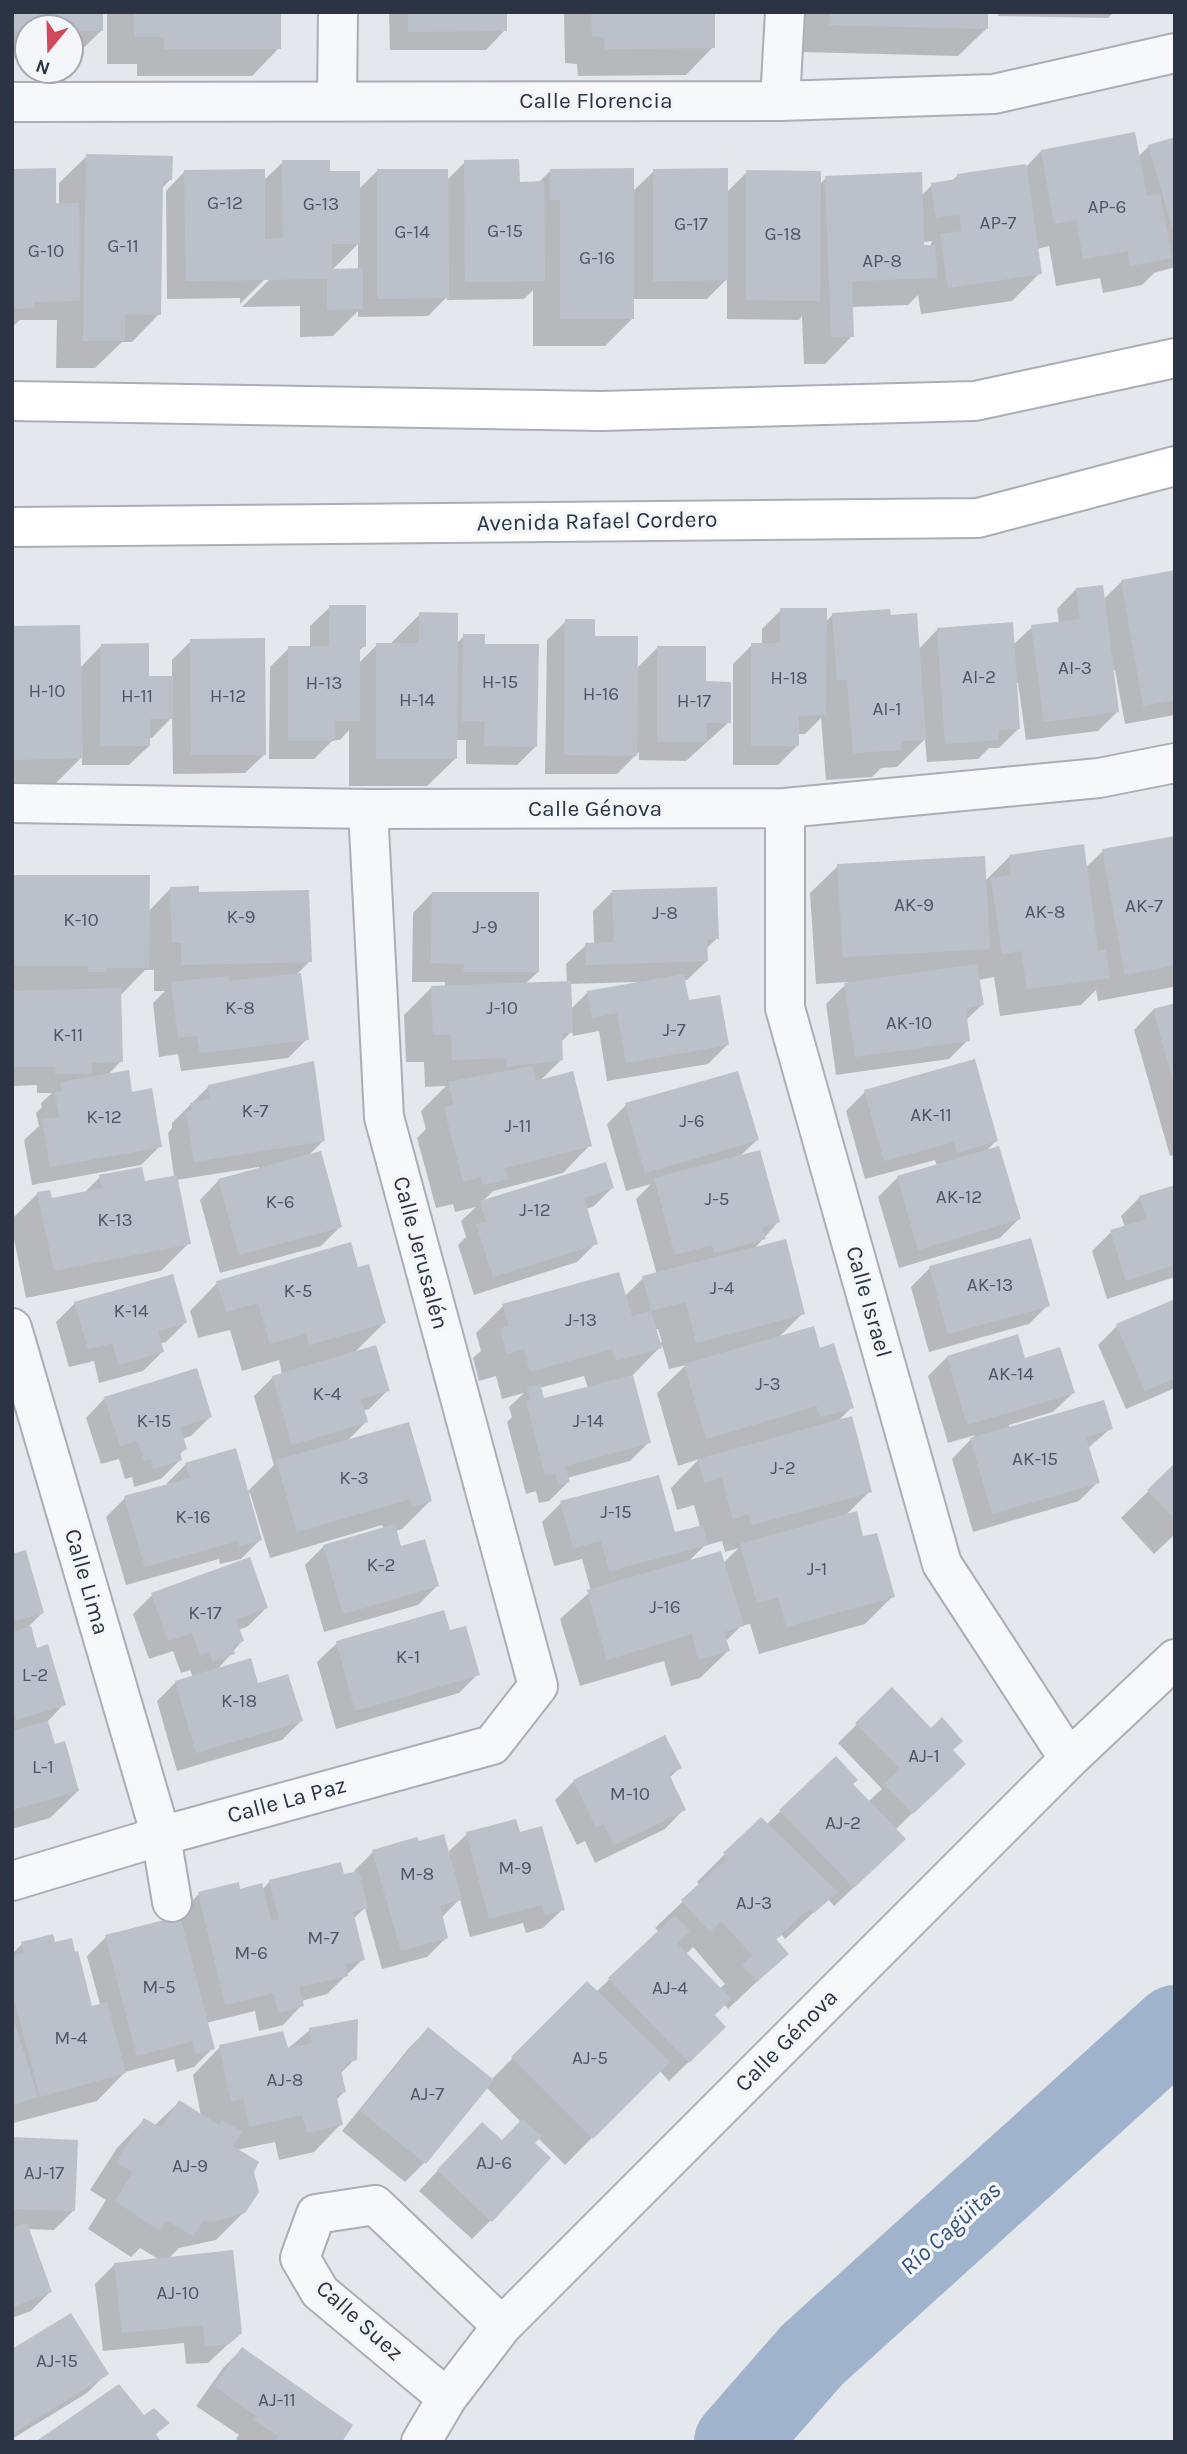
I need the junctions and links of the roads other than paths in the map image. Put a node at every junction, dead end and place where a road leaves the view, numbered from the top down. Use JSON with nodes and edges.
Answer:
{"nodes":[{"id":1,"x":338,"y":12,"type":"edge"},
{"id":2,"x":785,"y":12,"type":"edge"},
{"id":3,"x":1175,"y":53,"type":"edge"},
{"id":4,"x":337,"y":100,"type":"junction"},
{"id":5,"x":780,"y":101,"type":"junction"},
{"id":6,"x":12,"y":102,"type":"edge"},
{"id":7,"x":1175,"y":358,"type":"edge"},
{"id":8,"x":12,"y":401,"type":"edge"},
{"id":9,"x":1175,"y":466,"type":"edge"},
{"id":10,"x":12,"y":527,"type":"edge"},
{"id":11,"x":1175,"y":763,"type":"edge"},
{"id":12,"x":12,"y":803,"type":"edge"},
{"id":13,"x":785,"y":808,"type":"junction"},
{"id":14,"x":368,"y":809,"type":"junction"},
{"id":15,"x":12,"y":1328,"type":"edge"},
{"id":16,"x":1175,"y":1659,"type":"edge"},
{"id":17,"x":538,"y":1686,"type":"joint"},
{"id":18,"x":1069,"y":1759,"type":"junction"},
{"id":19,"x":161,"y":1836,"type":"junction"},
{"id":20,"x":12,"y":1881,"type":"edge"},
{"id":21,"x":172,"y":1902,"type":"dead end"},
{"id":22,"x":502,"y":2326,"type":"junction"},
{"id":23,"x":447,"y":2398,"type":"junction"},
{"id":24,"x":421,"y":2442,"type":"edge"}],
"edges":[{"from":1,"to":4,"type":"street"},
{"from":2,"to":5,"type":"street"},
{"from":3,"to":5,"type":"street","name":"Calle Florencia"},
{"from":4,"to":5,"type":"street","name":"Calle Florencia"},
{"from":4,"to":6,"type":"street","name":"Calle Florencia"},
{"from":7,"to":8,"type":"main road"},
{"from":9,"to":10,"type":"main road","name":"Avenida Rafael Cordero"},
{"from":11,"to":13,"type":"street","name":"Calle Génova"},
{"from":12,"to":14,"type":"street","name":"Calle Génova"},
{"from":13,"to":14,"type":"street","name":"Calle Génova"},
{"from":13,"to":18,"type":"street","name":"Calle Israel"},
{"from":14,"to":17,"type":"street","name":"Calle Jerusalén"},
{"from":15,"to":19,"type":"street","name":"Calle Lima"},
{"from":16,"to":18,"type":"street","name":"Calle Génova"},
{"from":17,"to":19,"type":"street","name":"Calle La Paz"},
{"from":18,"to":22,"type":"street","name":"Calle Génova"},
{"from":19,"to":20,"type":"street","name":"Calle La Paz"},
{"from":19,"to":21,"type":"street","name":"Calle Lima"},
{"from":22,"to":23,"type":"street","name":"Calle Génova"},
{"from":22,"to":23,"type":"street","name":"Calle Suez"},
{"from":23,"to":24,"type":"street","name":"Calle Génova"}]}
